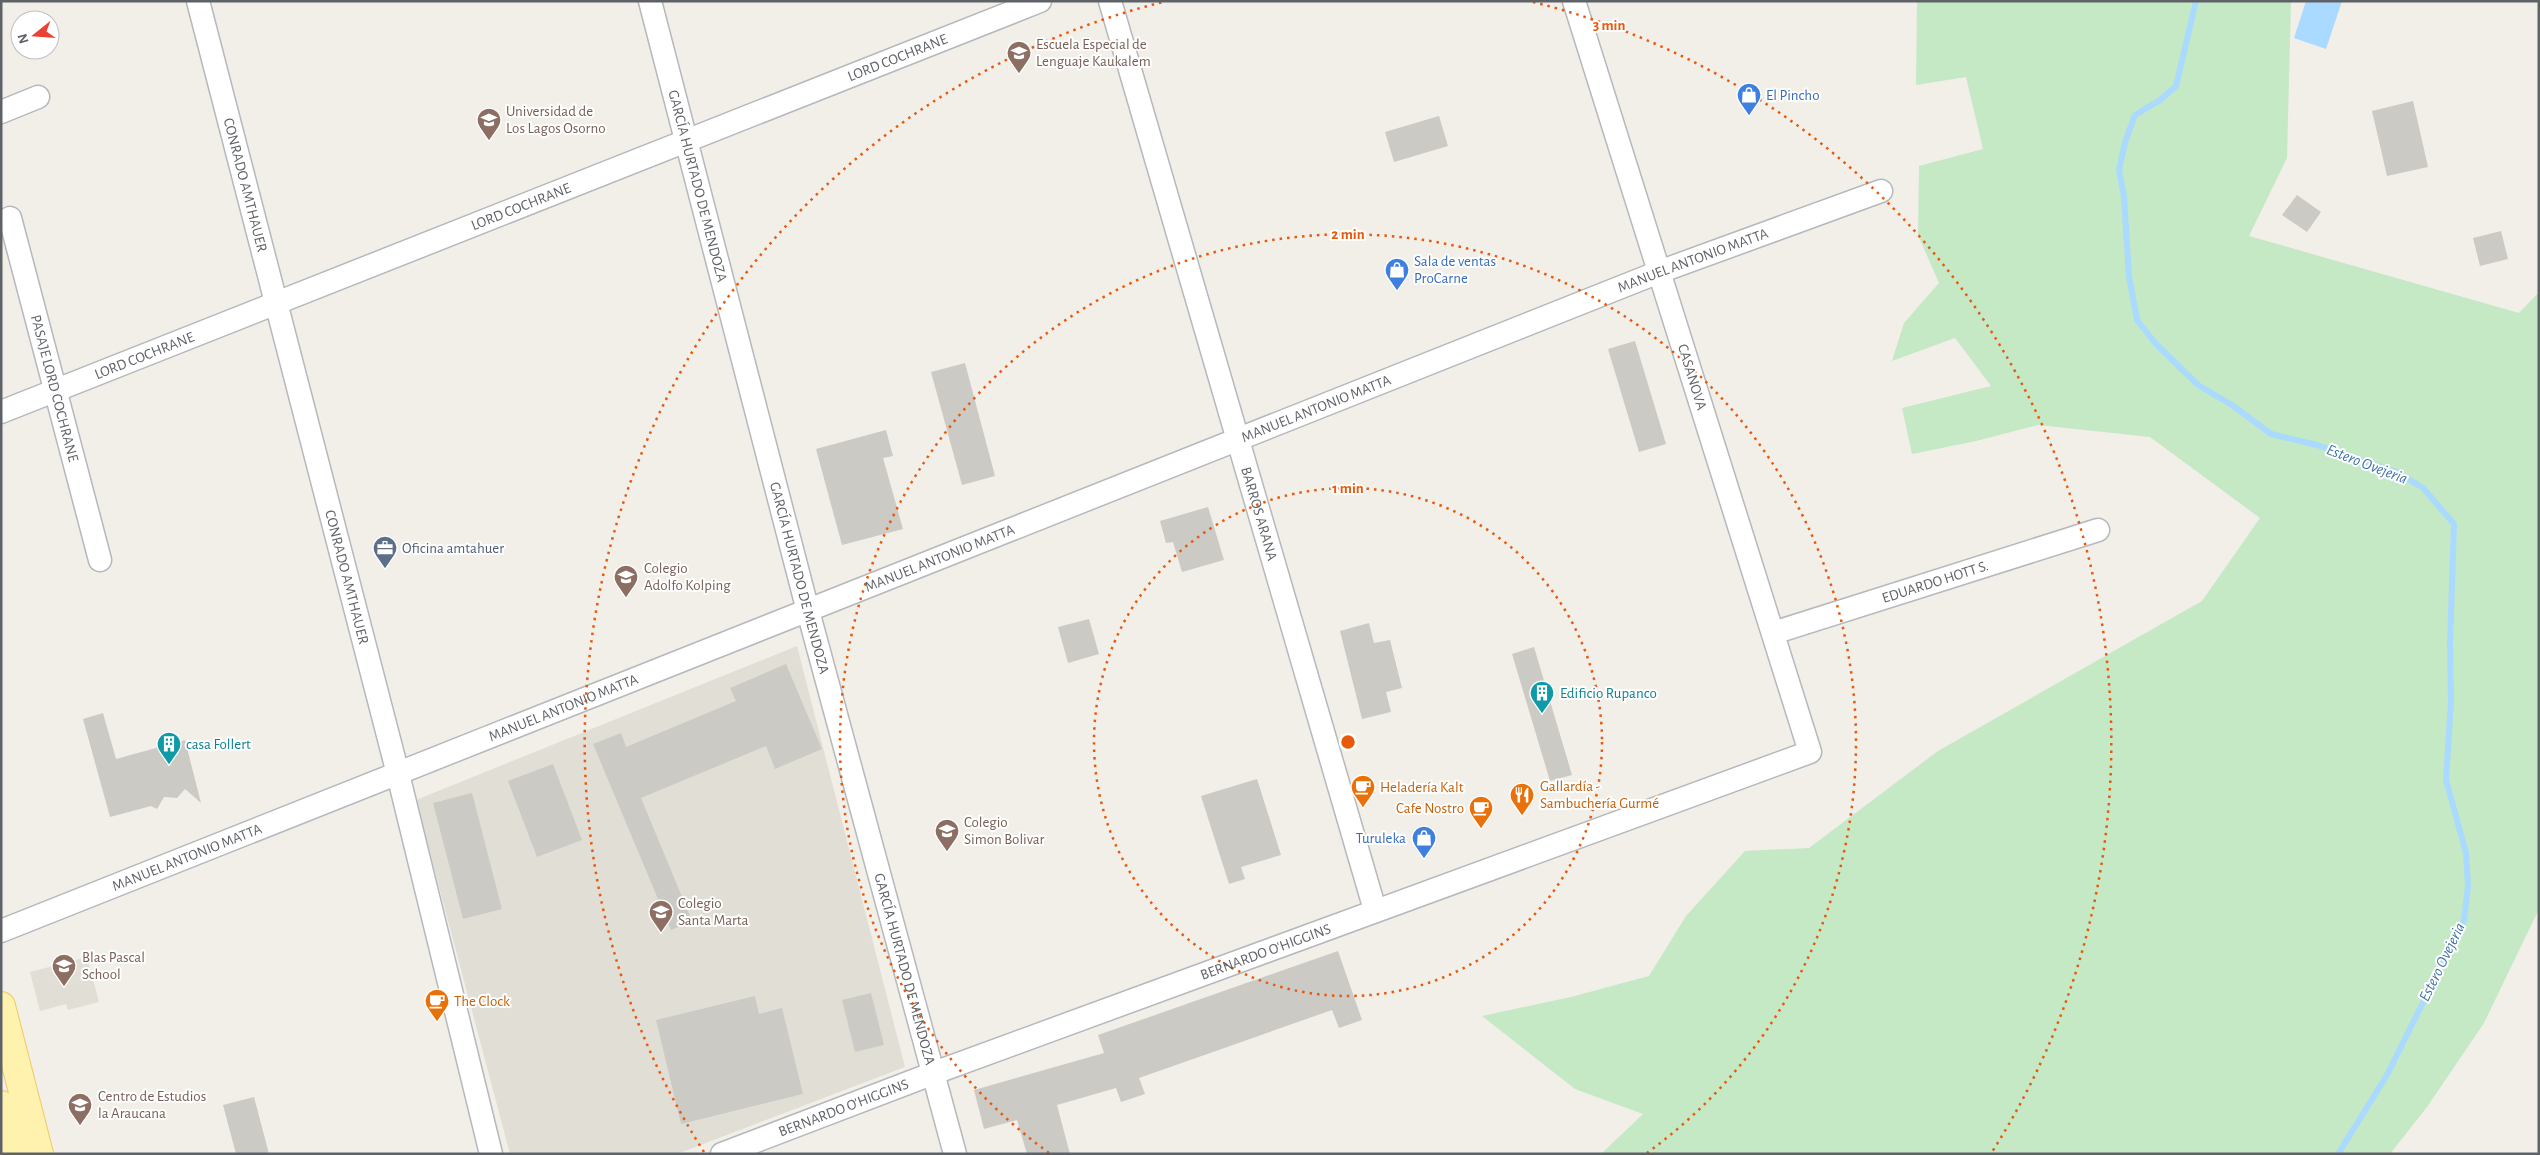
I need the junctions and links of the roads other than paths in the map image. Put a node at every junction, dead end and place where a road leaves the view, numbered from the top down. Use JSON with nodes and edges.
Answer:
{"nodes":[{"id":1,"x":198,"y":1,"type":"edge"},
{"id":2,"x":650,"y":1,"type":"edge"},
{"id":3,"x":1040,"y":1,"type":"edge"},
{"id":4,"x":1110,"y":1,"type":"edge"},
{"id":5,"x":1574,"y":1,"type":"edge"},
{"id":6,"x":38,"y":97,"type":"dead end"},
{"id":7,"x":1,"y":112,"type":"edge"},
{"id":8,"x":688,"y":140,"type":"junction"},
{"id":9,"x":1881,"y":191,"type":"dead end"},
{"id":10,"x":10,"y":218,"type":"dead end"},
{"id":11,"x":1660,"y":272,"type":"junction"},
{"id":12,"x":277,"y":302,"type":"junction"},
{"id":13,"x":55,"y":389,"type":"junction"},
{"id":14,"x":1,"y":412,"type":"edge"},
{"id":15,"x":1238,"y":441,"type":"junction"},
{"id":16,"x":2098,"y":530,"type":"dead end"},
{"id":17,"x":100,"y":560,"type":"dead end"},
{"id":18,"x":808,"y":611,"type":"junction"},
{"id":19,"x":1773,"y":633,"type":"junction"},
{"id":20,"x":1810,"y":752,"type":"joint"},
{"id":21,"x":398,"y":774,"type":"junction"},
{"id":22,"x":1375,"y":910,"type":"junction"},
{"id":23,"x":1,"y":931,"type":"edge"},
{"id":24,"x":1,"y":1006,"type":"edge"},
{"id":25,"x":934,"y":1073,"type":"junction"},
{"id":26,"x":1,"y":1105,"type":"edge"},
{"id":27,"x":13,"y":1154,"type":"edge"},
{"id":28,"x":39,"y":1154,"type":"edge"},
{"id":29,"x":491,"y":1154,"type":"edge"},
{"id":30,"x":722,"y":1154,"type":"edge"},
{"id":31,"x":955,"y":1154,"type":"edge"}],
"edges":[{"from":1,"to":12,"type":"street","name":"CONRADO AMTHAUER"},
{"from":2,"to":8,"type":"street","name":"GARCÍA HURTADO DE MENDOZA"},
{"from":3,"to":8,"type":"street","name":"LORD COCHRANE"},
{"from":4,"to":15,"type":"street","name":"BARROS ARANA"},
{"from":5,"to":11,"type":"street","name":"CASANOVA"},
{"from":6,"to":7,"type":"street"},
{"from":8,"to":12,"type":"street","name":"LORD COCHRANE"},
{"from":8,"to":18,"type":"street","name":"GARCÍA HURTADO DE MENDOZA"},
{"from":9,"to":11,"type":"street","name":"MANUEL ANTONIO MATTA"},
{"from":10,"to":13,"type":"street","name":"PASAJE LORD COCHRANE"},
{"from":11,"to":15,"type":"street","name":"MANUEL ANTONIO MATTA"},
{"from":11,"to":19,"type":"street","name":"CASANOVA"},
{"from":12,"to":13,"type":"street","name":"LORD COCHRANE"},
{"from":12,"to":21,"type":"street","name":"CONRADO AMTHAUER"},
{"from":13,"to":14,"type":"street","name":"LORD COCHRANE"},
{"from":13,"to":17,"type":"street","name":"PASAJE LORD COCHRANE"},
{"from":15,"to":18,"type":"street","name":"MANUEL ANTONIO MATTA"},
{"from":15,"to":22,"type":"street","name":"BARROS ARANA"},
{"from":16,"to":19,"type":"street","name":"EDUARDO HOTT S."},
{"from":18,"to":21,"type":"street","name":"MANUEL ANTONIO MATTA"},
{"from":18,"to":25,"type":"street","name":"GARCÍA HURTADO DE MENDOZA"},
{"from":19,"to":20,"type":"street","name":"CASANOVA"},
{"from":20,"to":22,"type":"street","name":"BERNARDO O'HIGGINS"},
{"from":21,"to":23,"type":"street","name":"MANUEL ANTONIO MATTA"},
{"from":21,"to":29,"type":"street","name":"CONRADO AMTHAUER"},
{"from":22,"to":25,"type":"street","name":"BERNARDO O'HIGGINS"},
{"from":24,"to":28,"type":"main road"},
{"from":25,"to":30,"type":"street","name":"BERNARDO O'HIGGINS"},
{"from":25,"to":31,"type":"street","name":"GARCÍA HURTADO DE MENDOZA"},
{"from":26,"to":27,"type":"main road"}]}
